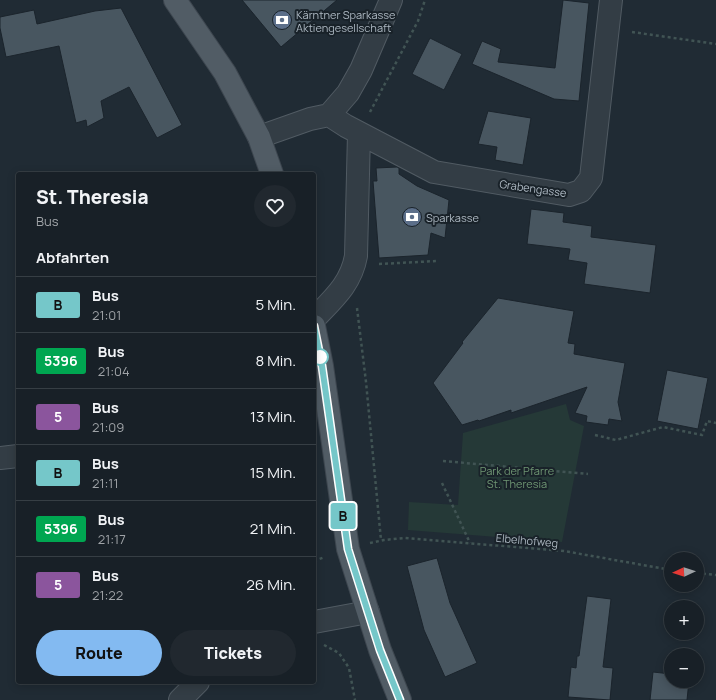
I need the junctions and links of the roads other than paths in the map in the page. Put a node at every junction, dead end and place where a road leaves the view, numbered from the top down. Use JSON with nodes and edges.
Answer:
{"nodes":[{"id":1,"x":176,"y":0,"type":"edge"},
{"id":2,"x":391,"y":0,"type":"edge"},
{"id":3,"x":611,"y":0,"type":"edge"},
{"id":4,"x":328,"y":115,"type":"junction"},
{"id":5,"x":359,"y":133,"type":"junction"},
{"id":6,"x":259,"y":137,"type":"junction"},
{"id":7,"x":271,"y":172,"type":"edge"},
{"id":8,"x":316,"y":317,"type":"edge"},
{"id":9,"x":316,"y":347,"type":"edge"},
{"id":10,"x":318,"y":368,"type":"edge"},
{"id":11,"x":368,"y":612,"type":"junction"},
{"id":12,"x":316,"y":622,"type":"edge"},
{"id":13,"x":196,"y":684,"type":"edge"},
{"id":14,"x":180,"y":700,"type":"edge"},
{"id":15,"x":400,"y":700,"type":"edge"}],
"edges":[{"from":1,"to":6,"type":"main road"},
{"from":2,"to":4,"type":"street"},
{"from":3,"to":5,"type":"street","name":"Grabengasse"},
{"from":4,"to":5,"type":"street","name":"Grabengasse"},
{"from":4,"to":6,"type":"street"},
{"from":5,"to":8,"type":"street"},
{"from":6,"to":7,"type":"main road"},
{"from":9,"to":10,"type":"main road"},
{"from":10,"to":11,"type":"main road"},
{"from":11,"to":12,"type":"street"},
{"from":11,"to":15,"type":"main road"},
{"from":13,"to":14,"type":"street"}]}
